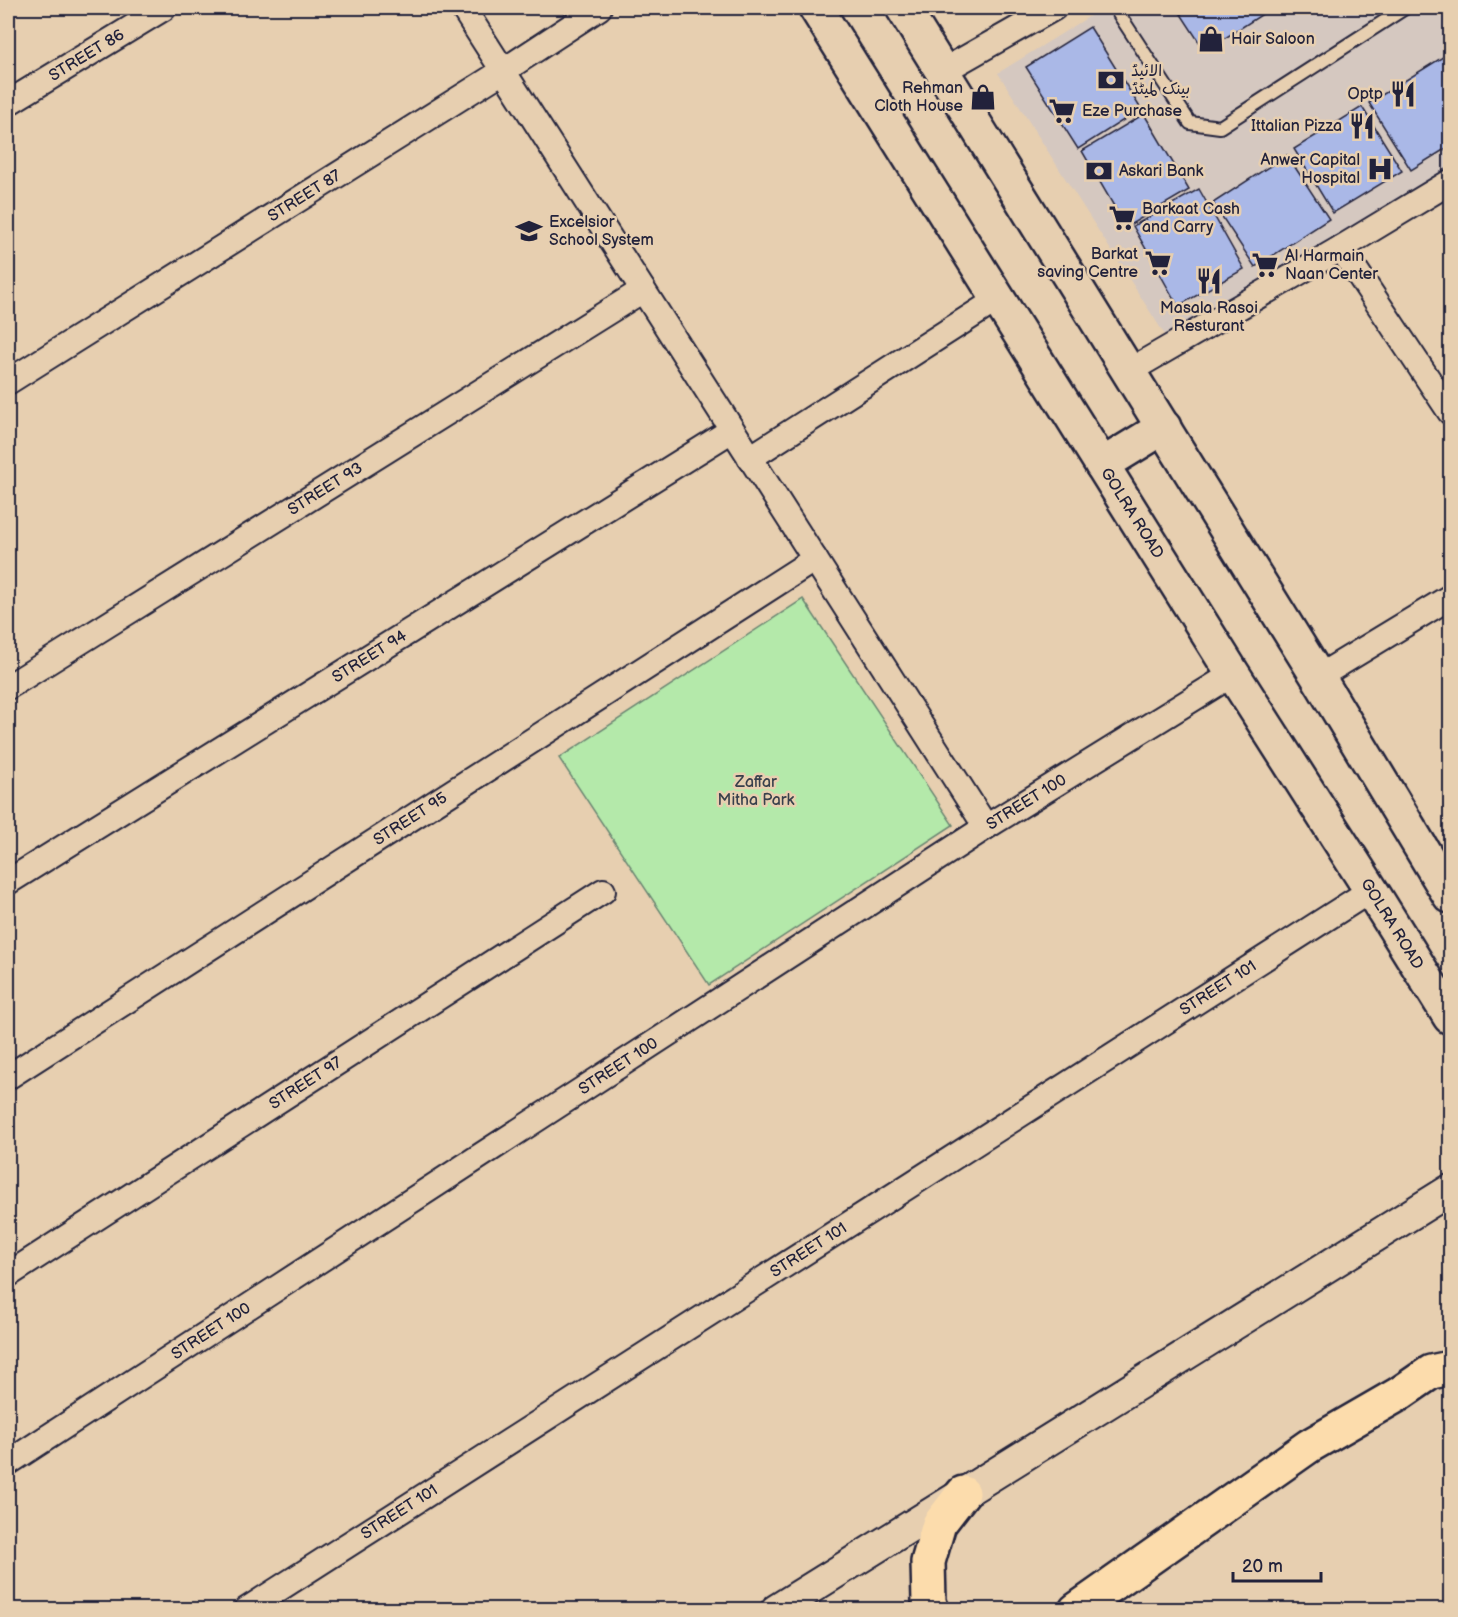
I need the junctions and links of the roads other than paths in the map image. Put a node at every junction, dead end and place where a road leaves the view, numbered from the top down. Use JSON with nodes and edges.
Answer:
{"nodes":[{"id":1,"x":164,"y":8,"type":"edge"},
{"id":2,"x":463,"y":8,"type":"edge"},
{"id":3,"x":599,"y":8,"type":"edge"},
{"id":4,"x":816,"y":8,"type":"edge"},
{"id":5,"x":903,"y":8,"type":"edge"},
{"id":6,"x":1054,"y":8,"type":"edge"},
{"id":7,"x":1115,"y":8,"type":"edge"},
{"id":8,"x":1406,"y":8,"type":"edge"},
{"id":9,"x":503,"y":71,"type":"junction"},
{"id":10,"x":943,"y":71,"type":"junction"},
{"id":11,"x":8,"y":103,"type":"edge"},
{"id":12,"x":1450,"y":182,"type":"edge"},
{"id":13,"x":1341,"y":248,"type":"junction"},
{"id":14,"x":643,"y":290,"type":"junction"},
{"id":15,"x":998,"y":299,"type":"junction"},
{"id":16,"x":1129,"y":370,"type":"junction"},
{"id":17,"x":8,"y":382,"type":"edge"},
{"id":18,"x":1447,"y":401,"type":"edge"},
{"id":19,"x":1164,"y":427,"type":"junction"},
{"id":20,"x":732,"y":430,"type":"junction"},
{"id":21,"x":750,"y":458,"type":"junction"},
{"id":22,"x":1102,"y":465,"type":"junction"},
{"id":23,"x":815,"y":559,"type":"junction"},
{"id":24,"x":1450,"y":597,"type":"edge"},
{"id":25,"x":1233,"y":674,"type":"junction"},
{"id":26,"x":1318,"y":676,"type":"junction"},
{"id":27,"x":8,"y":687,"type":"edge"},
{"id":28,"x":986,"y":827,"type":"junction"},
{"id":29,"x":8,"y":882,"type":"edge"},
{"id":30,"x":1371,"y":890,"type":"junction"},
{"id":31,"x":603,"y":891,"type":"dead end"},
{"id":32,"x":1450,"y":896,"type":"edge"},
{"id":33,"x":1450,"y":1017,"type":"edge"},
{"id":34,"x":8,"y":1077,"type":"edge"},
{"id":35,"x":1450,"y":1190,"type":"edge"},
{"id":36,"x":8,"y":1275,"type":"edge"},
{"id":37,"x":1450,"y":1368,"type":"edge"},
{"id":38,"x":8,"y":1463,"type":"edge"},
{"id":39,"x":963,"y":1493,"type":"junction"},
{"id":40,"x":246,"y":1610,"type":"edge"},
{"id":41,"x":776,"y":1610,"type":"edge"},
{"id":42,"x":932,"y":1610,"type":"edge"},
{"id":43,"x":1076,"y":1610,"type":"edge"}],
"edges":[{"from":1,"to":11,"type":"street","name":"STREET 86"},
{"from":2,"to":9,"type":"street"},
{"from":3,"to":9,"type":"street","name":"STREET 87"},
{"from":4,"to":15,"type":"main road","name":"GOLRA ROAD"},
{"from":5,"to":10,"type":"main road"},
{"from":6,"to":10,"type":"street"},
{"from":7,"to":8,"type":"lane"},
{"from":9,"to":14,"type":"street"},
{"from":9,"to":17,"type":"street","name":"STREET 87"},
{"from":10,"to":16,"type":"main road"},
{"from":12,"to":13,"type":"street"},
{"from":13,"to":16,"type":"street"},
{"from":13,"to":18,"type":"street"},
{"from":14,"to":20,"type":"street"},
{"from":14,"to":27,"type":"street","name":"STREET 93"},
{"from":15,"to":21,"type":"street"},
{"from":15,"to":22,"type":"main road","name":"GOLRA ROAD"},
{"from":16,"to":19,"type":"main road"},
{"from":19,"to":22,"type":"main road"},
{"from":19,"to":26,"type":"main road"},
{"from":20,"to":21,"type":"street"},
{"from":20,"to":29,"type":"street","name":"STREET 94"},
{"from":21,"to":23,"type":"street"},
{"from":22,"to":25,"type":"main road","name":"GOLRA ROAD"},
{"from":23,"to":28,"type":"street"},
{"from":23,"to":34,"type":"street","name":"STREET 95"},
{"from":24,"to":26,"type":"street"},
{"from":25,"to":28,"type":"street","name":"STREET 100"},
{"from":25,"to":30,"type":"main road","name":"GOLRA ROAD"},
{"from":26,"to":32,"type":"main road"},
{"from":28,"to":38,"type":"street","name":"STREET 100"},
{"from":30,"to":33,"type":"main road","name":"GOLRA ROAD"},
{"from":30,"to":40,"type":"street","name":"STREET 101"},
{"from":31,"to":36,"type":"street","name":"STREET 97"},
{"from":35,"to":39,"type":"street"},
{"from":37,"to":43,"type":"highway"},
{"from":39,"to":41,"type":"street"},
{"from":39,"to":42,"type":"highway"}]}
